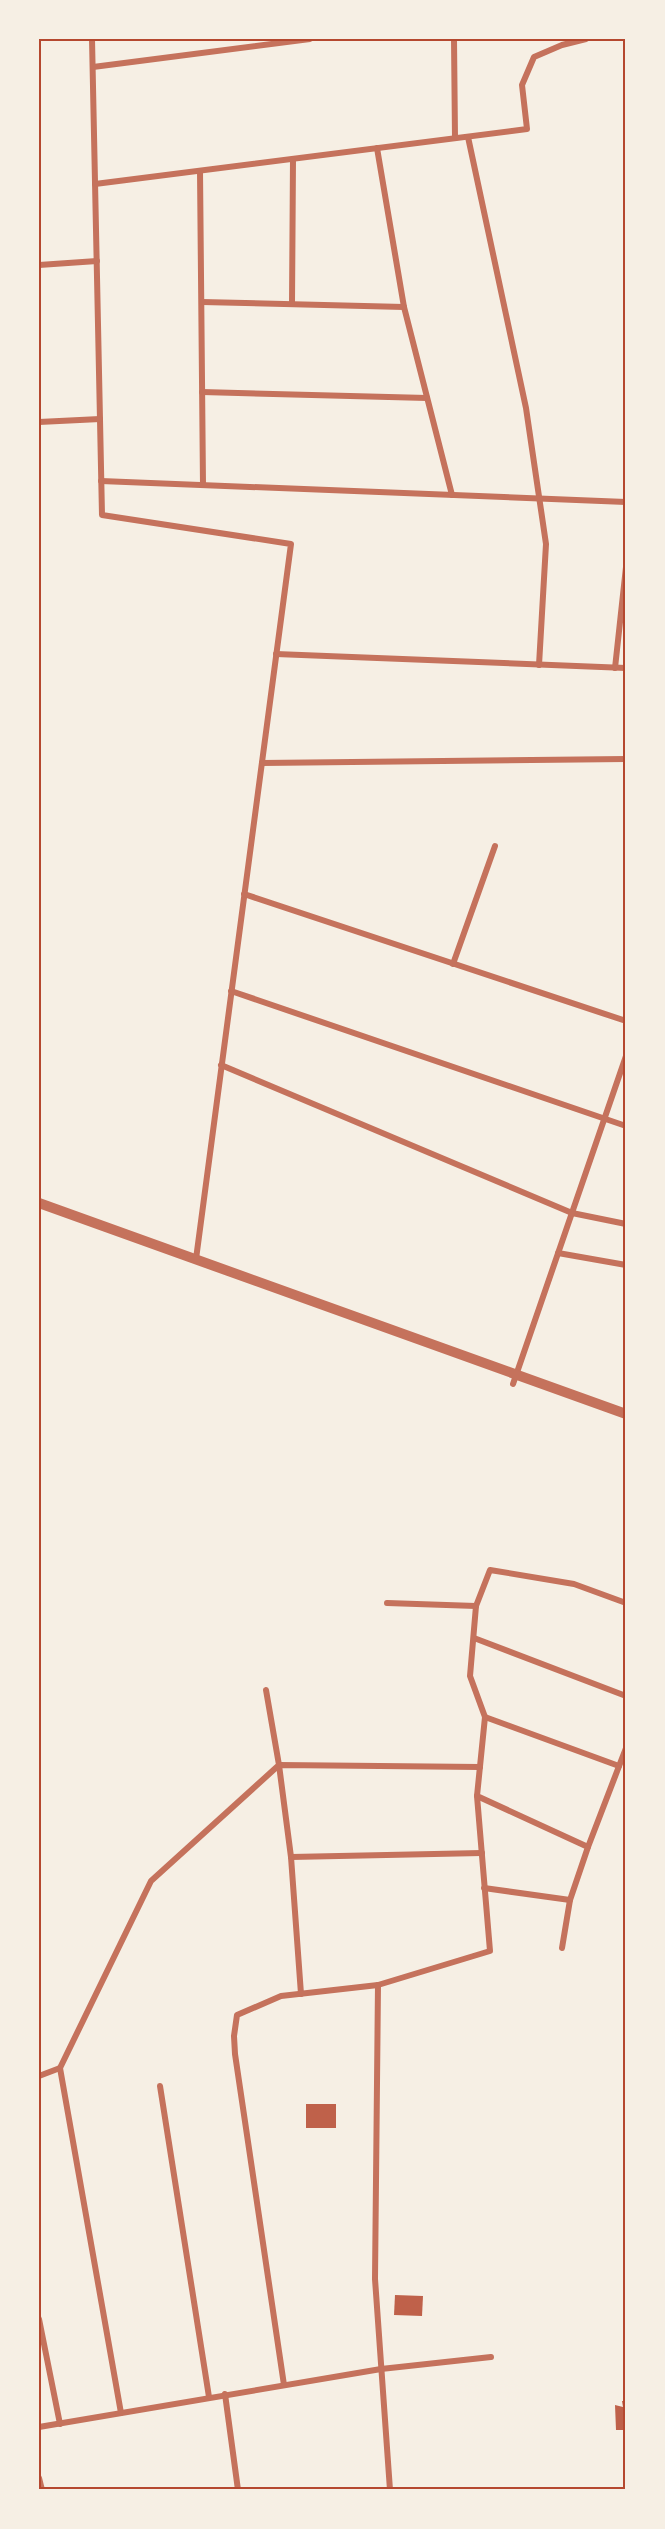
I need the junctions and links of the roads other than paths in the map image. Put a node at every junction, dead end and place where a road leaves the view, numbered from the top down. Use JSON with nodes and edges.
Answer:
{"nodes":[{"id":1,"x":92,"y":39,"type":"edge"},
{"id":2,"x":310,"y":39,"type":"edge"},
{"id":3,"x":454,"y":39,"type":"edge"},
{"id":4,"x":586,"y":39,"type":"edge"},
{"id":5,"x":562,"y":42,"type":"edge"},
{"id":6,"x":93,"y":67,"type":"junction"},
{"id":7,"x":468,"y":137,"type":"junction"},
{"id":8,"x":455,"y":138,"type":"junction"},
{"id":9,"x":377,"y":148,"type":"junction"},
{"id":10,"x":293,"y":159,"type":"junction"},
{"id":11,"x":200,"y":171,"type":"junction"},
{"id":12,"x":95,"y":184,"type":"junction"},
{"id":13,"x":97,"y":261,"type":"junction"},
{"id":14,"x":39,"y":266,"type":"edge"},
{"id":15,"x":202,"y":302,"type":"junction"},
{"id":16,"x":292,"y":304,"type":"junction"},
{"id":17,"x":404,"y":307,"type":"junction"},
{"id":18,"x":202,"y":392,"type":"junction"},
{"id":19,"x":427,"y":399,"type":"junction"},
{"id":20,"x":100,"y":419,"type":"junction"},
{"id":21,"x":39,"y":422,"type":"edge"},
{"id":22,"x":102,"y":481,"type":"junction"},
{"id":23,"x":203,"y":485,"type":"junction"},
{"id":24,"x":452,"y":495,"type":"junction"},
{"id":25,"x":539,"y":499,"type":"junction"},
{"id":26,"x":626,"y":502,"type":"edge"},
{"id":27,"x":626,"y":567,"type":"edge"},
{"id":28,"x":624,"y":606,"type":"edge"},
{"id":29,"x":276,"y":654,"type":"junction"},
{"id":30,"x":539,"y":665,"type":"junction"},
{"id":31,"x":615,"y":668,"type":"junction"},
{"id":32,"x":626,"y":669,"type":"edge"},
{"id":33,"x":626,"y":759,"type":"edge"},
{"id":34,"x":262,"y":763,"type":"junction"},
{"id":35,"x":495,"y":846,"type":"dead end"},
{"id":36,"x":244,"y":894,"type":"junction"},
{"id":37,"x":453,"y":964,"type":"junction"},
{"id":38,"x":231,"y":991,"type":"junction"},
{"id":39,"x":626,"y":1021,"type":"edge"},
{"id":40,"x":626,"y":1056,"type":"edge"},
{"id":41,"x":222,"y":1065,"type":"junction"},
{"id":42,"x":604,"y":1119,"type":"junction"},
{"id":43,"x":626,"y":1126,"type":"edge"},
{"id":44,"x":39,"y":1203,"type":"edge"},
{"id":45,"x":572,"y":1213,"type":"junction"},
{"id":46,"x":626,"y":1224,"type":"edge"},
{"id":47,"x":558,"y":1253,"type":"junction"},
{"id":48,"x":196,"y":1259,"type":"junction"},
{"id":49,"x":626,"y":1265,"type":"edge"},
{"id":50,"x":514,"y":1380,"type":"junction"},
{"id":51,"x":626,"y":1414,"type":"edge"},
{"id":52,"x":626,"y":1603,"type":"edge"},
{"id":53,"x":387,"y":1604,"type":"dead end"},
{"id":54,"x":476,"y":1606,"type":"junction"},
{"id":55,"x":474,"y":1638,"type":"junction"},
{"id":56,"x":266,"y":1690,"type":"dead end"},
{"id":57,"x":626,"y":1696,"type":"edge"},
{"id":58,"x":485,"y":1717,"type":"junction"},
{"id":59,"x":626,"y":1748,"type":"edge"},
{"id":60,"x":279,"y":1765,"type":"junction"},
{"id":61,"x":619,"y":1766,"type":"junction"},
{"id":62,"x":480,"y":1767,"type":"junction"},
{"id":63,"x":477,"y":1796,"type":"junction"},
{"id":64,"x":588,"y":1847,"type":"junction"},
{"id":65,"x":482,"y":1853,"type":"junction"},
{"id":66,"x":291,"y":1857,"type":"junction"},
{"id":67,"x":484,"y":1888,"type":"junction"},
{"id":68,"x":570,"y":1900,"type":"junction"},
{"id":69,"x":562,"y":1948,"type":"dead end"},
{"id":70,"x":378,"y":1985,"type":"junction"},
{"id":71,"x":301,"y":1994,"type":"junction"},
{"id":72,"x":60,"y":2068,"type":"junction"},
{"id":73,"x":39,"y":2076,"type":"edge"},
{"id":74,"x":160,"y":2086,"type":"dead end"},
{"id":75,"x":39,"y":2319,"type":"edge"},
{"id":76,"x":491,"y":2356,"type":"dead end"},
{"id":77,"x":381,"y":2368,"type":"junction"},
{"id":78,"x":284,"y":2385,"type":"junction"},
{"id":79,"x":225,"y":2394,"type":"junction"},
{"id":80,"x":210,"y":2397,"type":"junction"},
{"id":81,"x":121,"y":2413,"type":"junction"},
{"id":82,"x":60,"y":2424,"type":"junction"},
{"id":83,"x":39,"y":2427,"type":"edge"},
{"id":84,"x":39,"y":2478,"type":"edge"},
{"id":85,"x":42,"y":2490,"type":"edge"},
{"id":86,"x":238,"y":2490,"type":"edge"},
{"id":87,"x":390,"y":2490,"type":"edge"}],
"edges":[{"from":1,"to":6,"type":"street"},
{"from":2,"to":6,"type":"street"},
{"from":3,"to":8,"type":"street"},
{"from":4,"to":5,"type":"street"},
{"from":5,"to":7,"type":"street"},
{"from":6,"to":12,"type":"street"},
{"from":7,"to":8,"type":"street"},
{"from":7,"to":25,"type":"street"},
{"from":8,"to":9,"type":"street"},
{"from":9,"to":10,"type":"street"},
{"from":9,"to":17,"type":"street"},
{"from":10,"to":11,"type":"street"},
{"from":10,"to":16,"type":"street"},
{"from":11,"to":12,"type":"street"},
{"from":11,"to":15,"type":"street"},
{"from":12,"to":13,"type":"street"},
{"from":13,"to":14,"type":"street"},
{"from":13,"to":20,"type":"street"},
{"from":15,"to":16,"type":"street"},
{"from":15,"to":18,"type":"street"},
{"from":16,"to":17,"type":"street"},
{"from":17,"to":19,"type":"street"},
{"from":18,"to":19,"type":"street"},
{"from":18,"to":23,"type":"street"},
{"from":19,"to":24,"type":"street"},
{"from":20,"to":21,"type":"street"},
{"from":20,"to":22,"type":"street"},
{"from":22,"to":23,"type":"street"},
{"from":22,"to":29,"type":"street"},
{"from":23,"to":24,"type":"street"},
{"from":24,"to":25,"type":"street"},
{"from":25,"to":26,"type":"street"},
{"from":25,"to":30,"type":"street"},
{"from":27,"to":28,"type":"street"},
{"from":28,"to":31,"type":"street"},
{"from":29,"to":30,"type":"street"},
{"from":29,"to":34,"type":"street"},
{"from":30,"to":31,"type":"street"},
{"from":31,"to":32,"type":"street"},
{"from":33,"to":34,"type":"street"},
{"from":34,"to":36,"type":"street"},
{"from":35,"to":37,"type":"street"},
{"from":36,"to":37,"type":"street"},
{"from":36,"to":38,"type":"street"},
{"from":37,"to":39,"type":"street"},
{"from":38,"to":41,"type":"street"},
{"from":38,"to":42,"type":"street"},
{"from":40,"to":42,"type":"street"},
{"from":41,"to":45,"type":"street"},
{"from":41,"to":48,"type":"street"},
{"from":42,"to":43,"type":"street"},
{"from":42,"to":45,"type":"street"},
{"from":44,"to":48,"type":"street"},
{"from":45,"to":46,"type":"street"},
{"from":45,"to":47,"type":"street"},
{"from":47,"to":49,"type":"street"},
{"from":47,"to":50,"type":"street"},
{"from":48,"to":50,"type":"street"},
{"from":50,"to":51,"type":"street"},
{"from":52,"to":54,"type":"street"},
{"from":53,"to":54,"type":"street"},
{"from":54,"to":55,"type":"street"},
{"from":55,"to":57,"type":"street"},
{"from":55,"to":58,"type":"street"},
{"from":56,"to":60,"type":"street"},
{"from":58,"to":61,"type":"street"},
{"from":58,"to":62,"type":"street"},
{"from":59,"to":61,"type":"street"},
{"from":60,"to":62,"type":"street"},
{"from":60,"to":66,"type":"street"},
{"from":60,"to":72,"type":"street"},
{"from":61,"to":64,"type":"street"},
{"from":62,"to":63,"type":"street"},
{"from":63,"to":64,"type":"street"},
{"from":63,"to":65,"type":"street"},
{"from":64,"to":68,"type":"street"},
{"from":65,"to":66,"type":"street"},
{"from":65,"to":67,"type":"street"},
{"from":66,"to":71,"type":"street"},
{"from":67,"to":68,"type":"street"},
{"from":67,"to":70,"type":"street"},
{"from":68,"to":69,"type":"street"},
{"from":70,"to":71,"type":"street"},
{"from":70,"to":77,"type":"street"},
{"from":71,"to":78,"type":"street"},
{"from":72,"to":73,"type":"street"},
{"from":72,"to":81,"type":"street"},
{"from":74,"to":80,"type":"street"},
{"from":75,"to":82,"type":"street"},
{"from":76,"to":77,"type":"street"},
{"from":77,"to":78,"type":"street"},
{"from":77,"to":87,"type":"street"},
{"from":78,"to":79,"type":"street"},
{"from":79,"to":80,"type":"street"},
{"from":79,"to":86,"type":"street"},
{"from":80,"to":81,"type":"street"},
{"from":81,"to":82,"type":"street"},
{"from":82,"to":83,"type":"street"},
{"from":84,"to":85,"type":"street"}]}
